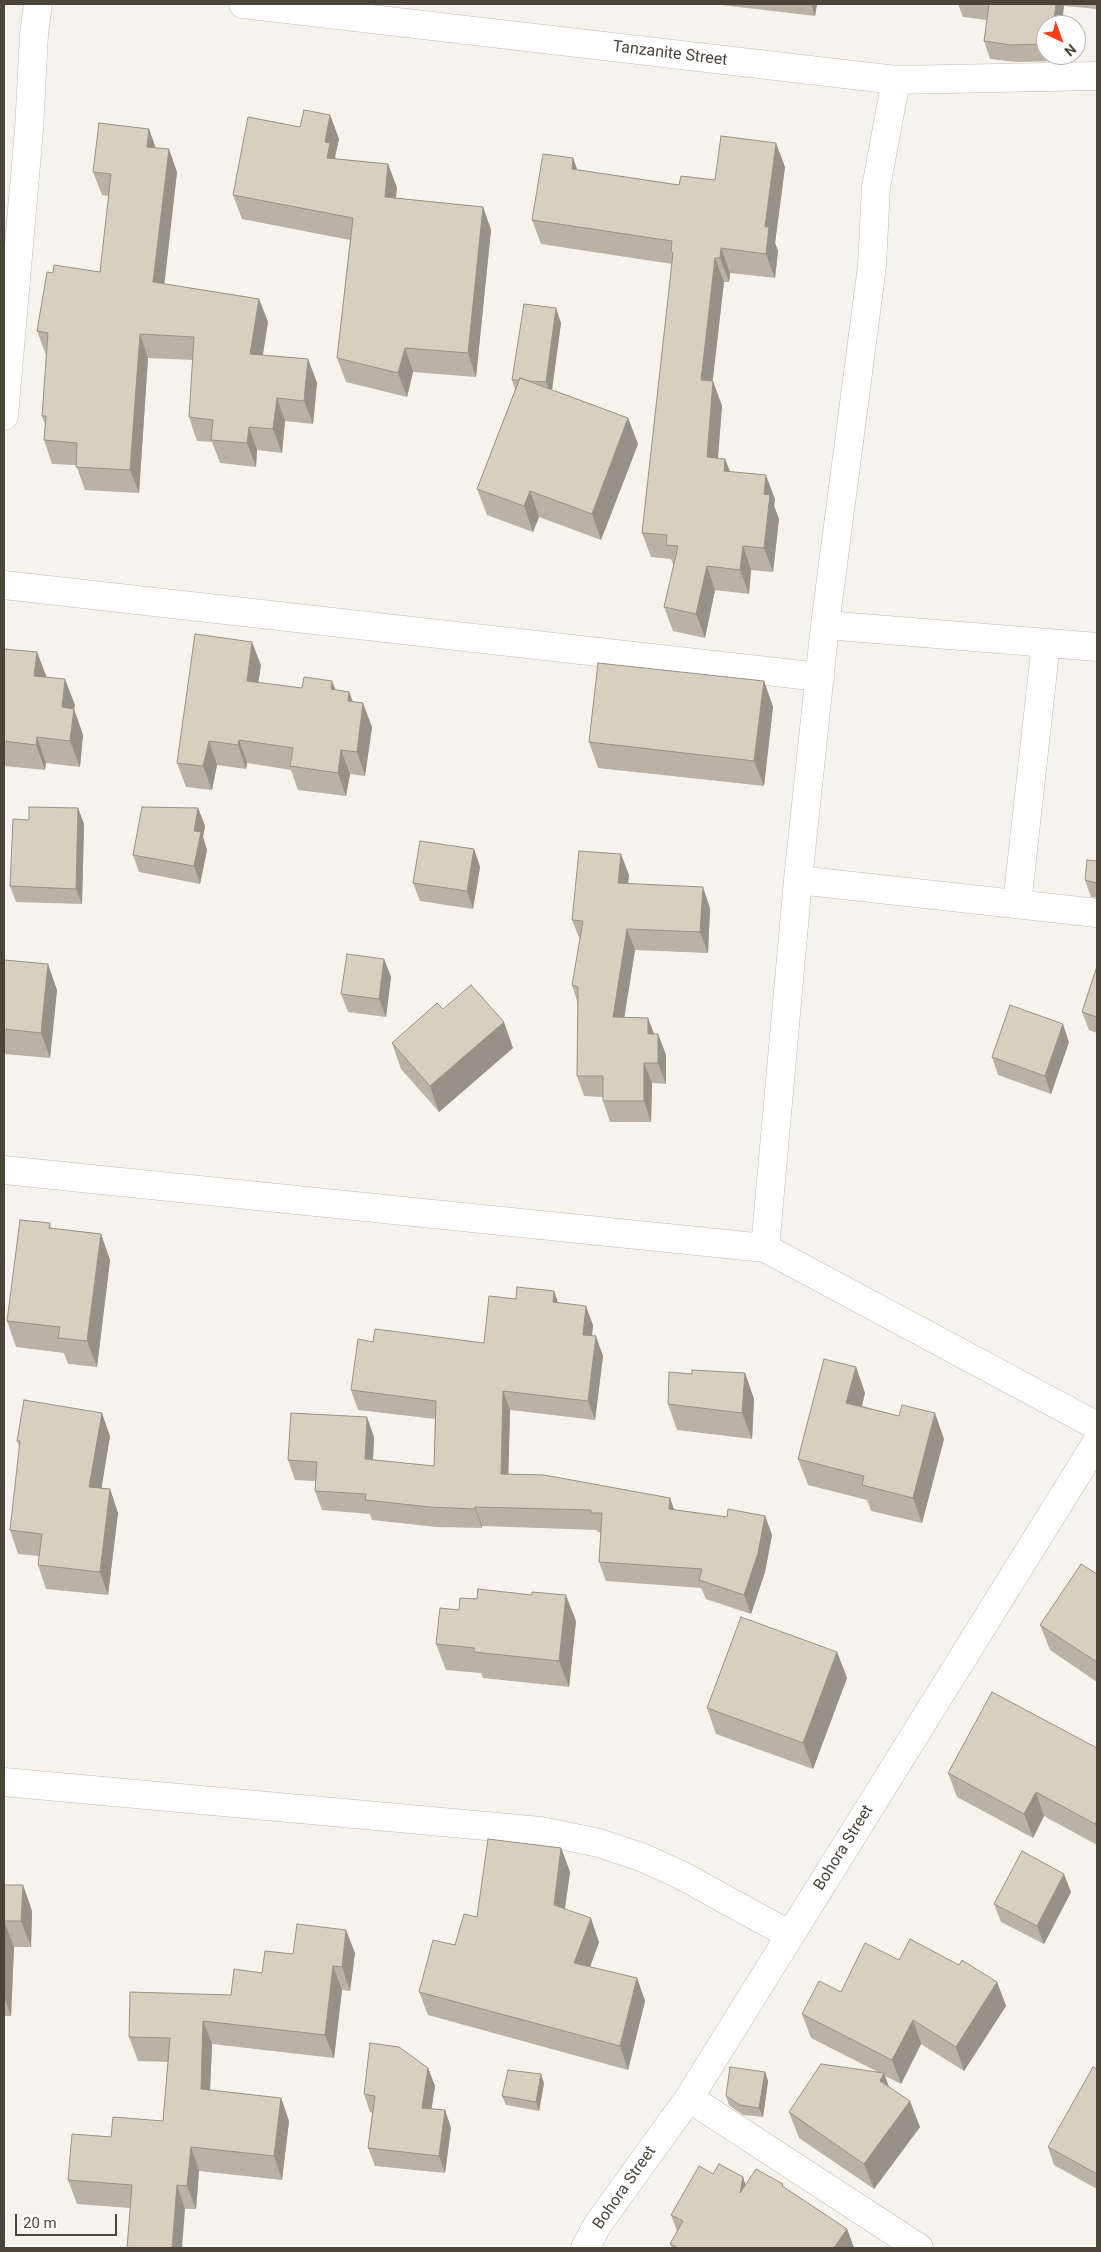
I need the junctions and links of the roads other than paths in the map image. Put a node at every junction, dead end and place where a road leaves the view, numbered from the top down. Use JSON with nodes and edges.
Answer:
{"nodes":[{"id":1,"x":38,"y":4,"type":"edge"},
{"id":2,"x":244,"y":4,"type":"edge"},
{"id":3,"x":1097,"y":76,"type":"edge"},
{"id":4,"x":896,"y":80,"type":"junction"},
{"id":5,"x":4,"y":416,"type":"edge"},
{"id":6,"x":4,"y":585,"type":"edge"},
{"id":7,"x":825,"y":625,"type":"junction"},
{"id":8,"x":1046,"y":643,"type":"junction"},
{"id":9,"x":1097,"y":647,"type":"edge"},
{"id":10,"x":820,"y":677,"type":"junction"},
{"id":11,"x":798,"y":880,"type":"junction"},
{"id":12,"x":1017,"y":904,"type":"junction"},
{"id":13,"x":1097,"y":913,"type":"edge"},
{"id":14,"x":4,"y":1170,"type":"edge"},
{"id":15,"x":766,"y":1248,"type":"junction"},
{"id":16,"x":1097,"y":1426,"type":"edge"},
{"id":17,"x":1097,"y":1442,"type":"edge"},
{"id":18,"x":4,"y":1782,"type":"edge"},
{"id":19,"x":790,"y":1934,"type":"junction"},
{"id":20,"x":689,"y":2098,"type":"junction"},
{"id":21,"x":585,"y":2248,"type":"edge"},
{"id":22,"x":919,"y":2248,"type":"edge"}],
"edges":[{"from":1,"to":5,"type":"street"},
{"from":2,"to":4,"type":"street","name":"Tanzanite Street"},
{"from":3,"to":4,"type":"street","name":"Tanzanite Street"},
{"from":4,"to":7,"type":"street"},
{"from":6,"to":10,"type":"street"},
{"from":7,"to":8,"type":"street"},
{"from":7,"to":10,"type":"street"},
{"from":8,"to":9,"type":"street"},
{"from":8,"to":12,"type":"street"},
{"from":10,"to":11,"type":"street"},
{"from":11,"to":12,"type":"street"},
{"from":11,"to":15,"type":"street"},
{"from":12,"to":13,"type":"street"},
{"from":14,"to":15,"type":"street"},
{"from":15,"to":16,"type":"street"},
{"from":17,"to":19,"type":"street","name":"Bohora Street"},
{"from":18,"to":19,"type":"street"},
{"from":19,"to":20,"type":"street","name":"Bohora Street"},
{"from":20,"to":21,"type":"street","name":"Bohora Street"},
{"from":20,"to":22,"type":"street"}]}
